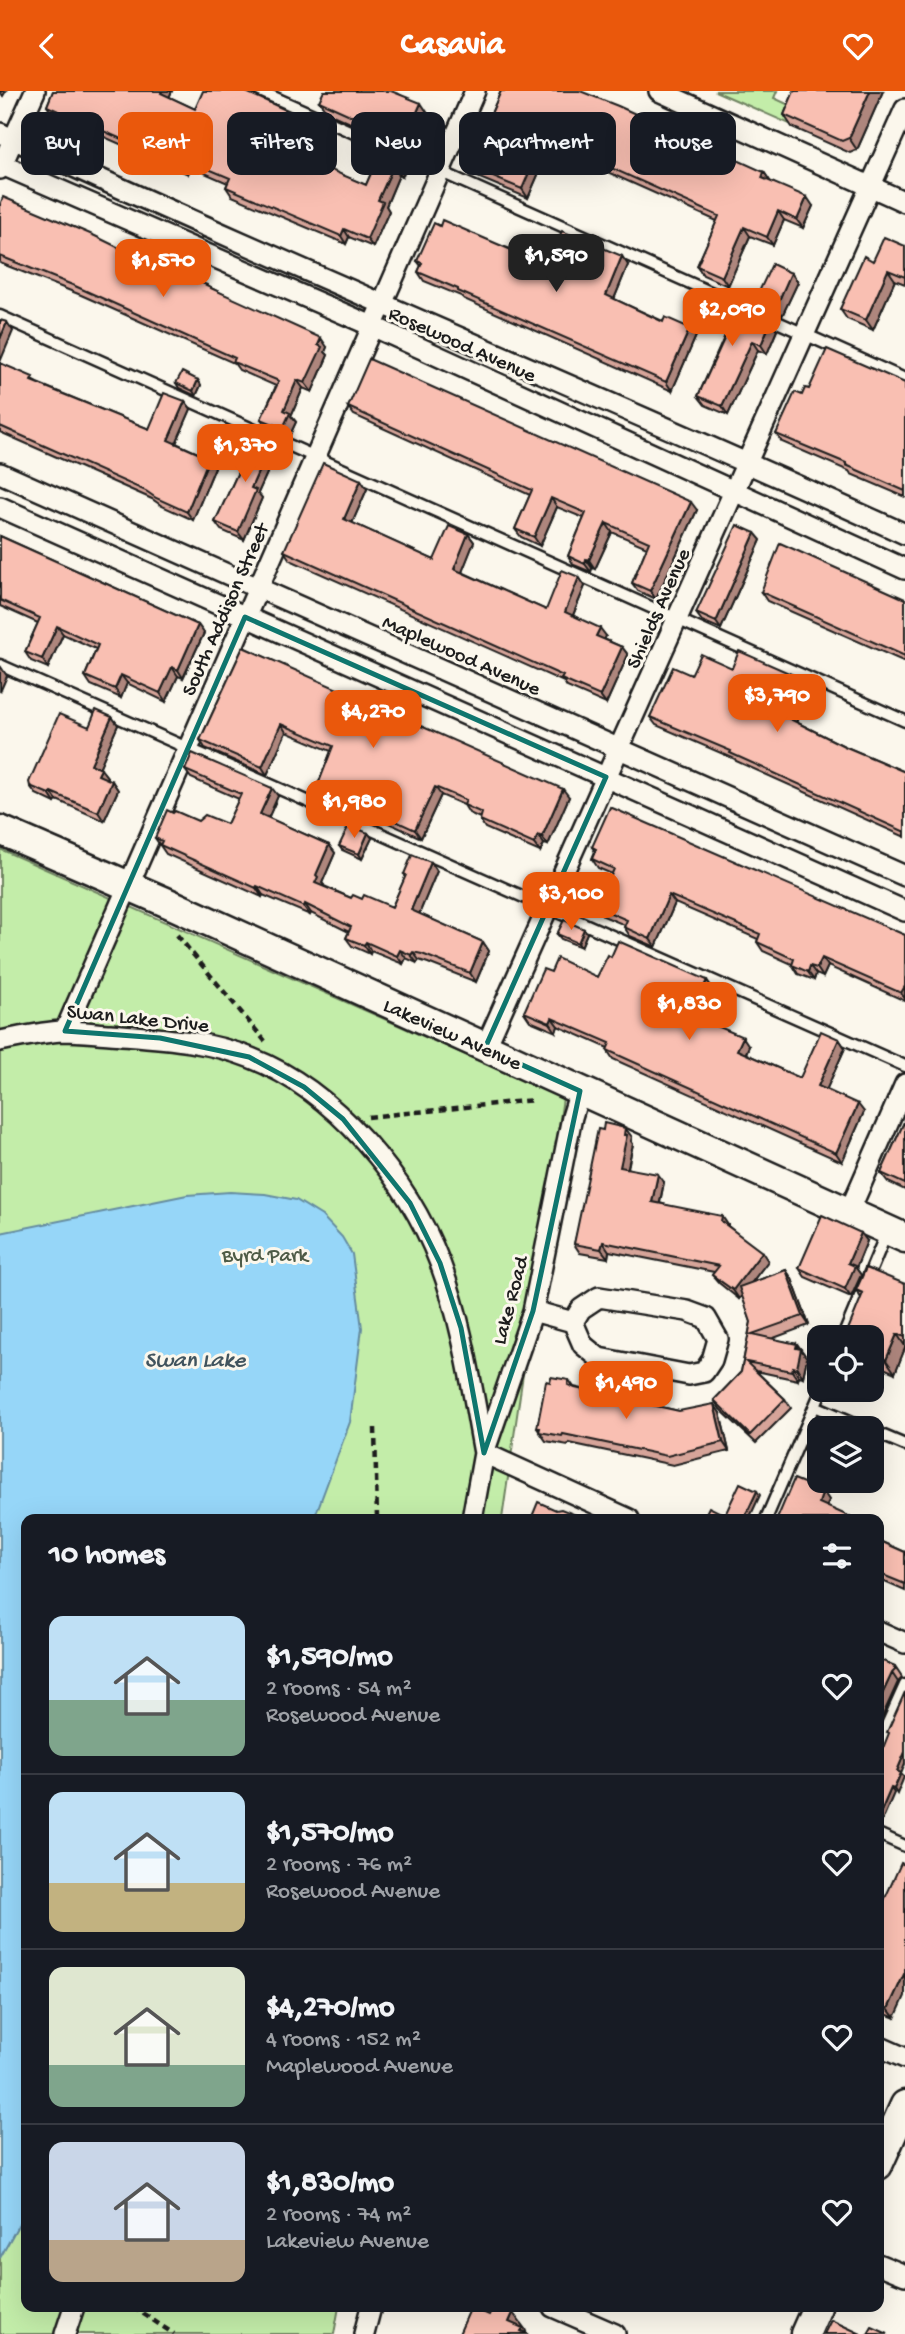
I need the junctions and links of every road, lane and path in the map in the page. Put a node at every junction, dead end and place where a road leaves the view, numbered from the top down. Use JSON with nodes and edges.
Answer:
{"nodes":[{"id":1,"x":35,"y":91,"type":"edge"},
{"id":2,"x":260,"y":91,"type":"edge"},
{"id":3,"x":475,"y":91,"type":"edge"},
{"id":4,"x":659,"y":91,"type":"edge"},
{"id":5,"x":905,"y":109,"type":"edge"},
{"id":6,"x":351,"y":131,"type":"edge"},
{"id":7,"x":7,"y":136,"type":"edge"},
{"id":8,"x":445,"y":160,"type":"edge"},
{"id":9,"x":1,"y":166,"type":"edge"},
{"id":10,"x":445,"y":173,"type":"edge"},
{"id":11,"x":438,"y":175,"type":"edge"},
{"id":12,"x":871,"y":186,"type":"junction"},
{"id":13,"x":905,"y":202,"type":"edge"},
{"id":14,"x":382,"y":304,"type":"junction"},
{"id":15,"x":0,"y":316,"type":"edge"},
{"id":16,"x":372,"y":326,"type":"junction"},
{"id":17,"x":805,"y":334,"type":"junction"},
{"id":18,"x":905,"y":379,"type":"edge"},
{"id":19,"x":315,"y":457,"type":"junction"},
{"id":20,"x":747,"y":462,"type":"junction"},
{"id":21,"x":0,"y":473,"type":"edge"},
{"id":22,"x":734,"y":491,"type":"junction"},
{"id":23,"x":0,"y":507,"type":"edge"},
{"id":24,"x":905,"y":534,"type":"edge"},
{"id":25,"x":905,"y":569,"type":"edge"},
{"id":26,"x":258,"y":588,"type":"junction"},
{"id":27,"x":245,"y":617,"type":"junction"},
{"id":28,"x":677,"y":619,"type":"junction"},
{"id":29,"x":0,"y":665,"type":"edge"},
{"id":30,"x":905,"y":721,"type":"edge"},
{"id":31,"x":188,"y":748,"type":"junction"},
{"id":32,"x":619,"y":749,"type":"junction"},
{"id":33,"x":606,"y":777,"type":"junction"},
{"id":34,"x":0,"y":830,"type":"edge"},
{"id":35,"x":905,"y":876,"type":"edge"},
{"id":36,"x":128,"y":885,"type":"junction"},
{"id":37,"x":548,"y":908,"type":"junction"},
{"id":38,"x":905,"y":911,"type":"edge"},
{"id":39,"x":169,"y":925,"type":"dead end"},
{"id":40,"x":65,"y":1031,"type":"junction"},
{"id":41,"x":0,"y":1041,"type":"edge"},
{"id":42,"x":485,"y":1048,"type":"junction"},
{"id":43,"x":265,"y":1064,"type":"junction"},
{"id":44,"x":905,"y":1066,"type":"edge"},
{"id":45,"x":905,"y":1084,"type":"edge"},
{"id":46,"x":580,"y":1091,"type":"junction"},
{"id":47,"x":534,"y":1100,"type":"dead end"},
{"id":48,"x":343,"y":1119,"type":"junction"},
{"id":49,"x":849,"y":1212,"type":"junction"},
{"id":50,"x":896,"y":1234,"type":"edge"},
{"id":51,"x":533,"y":1311,"type":"junction"},
{"id":52,"x":573,"y":1322,"type":"junction"},
{"id":53,"x":849,"y":1325,"type":"edge"},
{"id":54,"x":817,"y":1402,"type":"edge"},
{"id":55,"x":815,"y":1406,"type":"junction"},
{"id":56,"x":838,"y":1416,"type":"edge"},
{"id":57,"x":375,"y":1428,"type":"dead end"},
{"id":58,"x":884,"y":1435,"type":"edge"},
{"id":59,"x":905,"y":1445,"type":"edge"},
{"id":60,"x":484,"y":1454,"type":"junction"},
{"id":61,"x":377,"y":1514,"type":"edge"},
{"id":62,"x":473,"y":1514,"type":"edge"},
{"id":63,"x":618,"y":1514,"type":"edge"},
{"id":64,"x":768,"y":1514,"type":"edge"},
{"id":65,"x":884,"y":1634,"type":"edge"},
{"id":66,"x":905,"y":1643,"type":"edge"},
{"id":67,"x":905,"y":1685,"type":"edge"},
{"id":68,"x":884,"y":1732,"type":"edge"},
{"id":69,"x":884,"y":1836,"type":"edge"},
{"id":70,"x":905,"y":1846,"type":"edge"},
{"id":71,"x":884,"y":2049,"type":"edge"},
{"id":72,"x":905,"y":2058,"type":"edge"},
{"id":73,"x":905,"y":2105,"type":"edge"},
{"id":74,"x":884,"y":2152,"type":"edge"},
{"id":75,"x":884,"y":2266,"type":"edge"},
{"id":76,"x":905,"y":2275,"type":"edge"},
{"id":77,"x":72,"y":2312,"type":"edge"},
{"id":78,"x":141,"y":2312,"type":"edge"},
{"id":79,"x":370,"y":2312,"type":"edge"},
{"id":80,"x":564,"y":2312,"type":"edge"},
{"id":81,"x":815,"y":2312,"type":"edge"},
{"id":82,"x":65,"y":2334,"type":"edge"},
{"id":83,"x":174,"y":2334,"type":"edge"},
{"id":84,"x":366,"y":2334,"type":"edge"},
{"id":85,"x":615,"y":2334,"type":"edge"},
{"id":86,"x":805,"y":2334,"type":"edge"}],
"edges":[{"from":1,"to":7,"type":"street"},
{"from":2,"to":6,"type":"lane"},
{"from":3,"to":8,"type":"street","name":"South Addison Street"},
{"from":4,"to":12,"type":"street"},
{"from":5,"to":12,"type":"street","name":"Shields Avenue"},
{"from":7,"to":9,"type":"street"},
{"from":7,"to":14,"type":"street","name":"Rosewood Avenue"},
{"from":9,"to":16,"type":"street","name":"Rosewood Avenue"},
{"from":10,"to":17,"type":"lane"},
{"from":11,"to":14,"type":"street","name":"South Addison Street"},
{"from":12,"to":13,"type":"street"},
{"from":12,"to":17,"type":"street","name":"Shields Avenue"},
{"from":14,"to":16,"type":"street","name":"South Addison Street"},
{"from":14,"to":20,"type":"street","name":"Rosewood Avenue"},
{"from":15,"to":19,"type":"lane"},
{"from":16,"to":19,"type":"street","name":"South Addison Street"},
{"from":16,"to":22,"type":"street","name":"Rosewood Avenue"},
{"from":17,"to":18,"type":"lane"},
{"from":17,"to":20,"type":"street","name":"Shields Avenue"},
{"from":19,"to":26,"type":"street","name":"South Addison Street"},
{"from":19,"to":28,"type":"lane"},
{"from":20,"to":22,"type":"street","name":"Shields Avenue"},
{"from":20,"to":24,"type":"street","name":"Rosewood Avenue"},
{"from":21,"to":26,"type":"street","name":"Maplewood Avenue"},
{"from":22,"to":25,"type":"street","name":"Rosewood Avenue"},
{"from":22,"to":28,"type":"street","name":"Shields Avenue"},
{"from":23,"to":27,"type":"street"},
{"from":26,"to":27,"type":"street","name":"South Addison Street"},
{"from":26,"to":32,"type":"street","name":"Maplewood Avenue"},
{"from":27,"to":31,"type":"street","name":"South Addison Street"},
{"from":27,"to":33,"type":"street"},
{"from":28,"to":30,"type":"lane"},
{"from":28,"to":32,"type":"street","name":"Shields Avenue"},
{"from":29,"to":31,"type":"lane"},
{"from":31,"to":36,"type":"street","name":"South Addison Street"},
{"from":31,"to":37,"type":"lane"},
{"from":32,"to":33,"type":"street","name":"Shields Avenue"},
{"from":32,"to":35,"type":"street","name":"Maplewood Avenue"},
{"from":33,"to":37,"type":"street","name":"Shields Avenue"},
{"from":33,"to":38,"type":"street"},
{"from":34,"to":36,"type":"street","name":"Lakeview Avenue"},
{"from":36,"to":40,"type":"street","name":"South Addison Street"},
{"from":36,"to":42,"type":"street","name":"Lakeview Avenue"},
{"from":37,"to":42,"type":"street","name":"Shields Avenue"},
{"from":37,"to":44,"type":"lane"},
{"from":39,"to":43,"type":"path"},
{"from":40,"to":41,"type":"street","name":"Swan Lake Drive"},
{"from":40,"to":43,"type":"street","name":"Swan Lake Drive"},
{"from":42,"to":46,"type":"street","name":"Lakeview Avenue"},
{"from":43,"to":48,"type":"street","name":"Swan Lake Drive"},
{"from":45,"to":49,"type":"street"},
{"from":46,"to":49,"type":"street","name":"Lakeview Avenue"},
{"from":46,"to":51,"type":"street","name":"Lake Road"},
{"from":47,"to":48,"type":"path"},
{"from":48,"to":60,"type":"street","name":"Swan Lake Drive"},
{"from":49,"to":50,"type":"street","name":"Lakeview Avenue"},
{"from":50,"to":53,"type":"lane"},
{"from":51,"to":52,"type":"street"},
{"from":51,"to":60,"type":"street","name":"Lake Road"},
{"from":52,"to":52,"type":"street"},
{"from":54,"to":55,"type":"lane"},
{"from":55,"to":56,"type":"lane"},
{"from":55,"to":64,"type":"lane"},
{"from":57,"to":61,"type":"path"},
{"from":58,"to":59,"type":"lane"},
{"from":60,"to":62,"type":"street","name":"Lake Road"},
{"from":60,"to":63,"type":"street"},
{"from":65,"to":66,"type":"street"},
{"from":67,"to":68,"type":"lane"},
{"from":69,"to":70,"type":"lane"},
{"from":71,"to":72,"type":"street"},
{"from":73,"to":74,"type":"street"},
{"from":75,"to":76,"type":"street"},
{"from":77,"to":82,"type":"street"},
{"from":78,"to":83,"type":"path"},
{"from":79,"to":84,"type":"street"},
{"from":80,"to":85,"type":"street"},
{"from":81,"to":86,"type":"street"}]}
